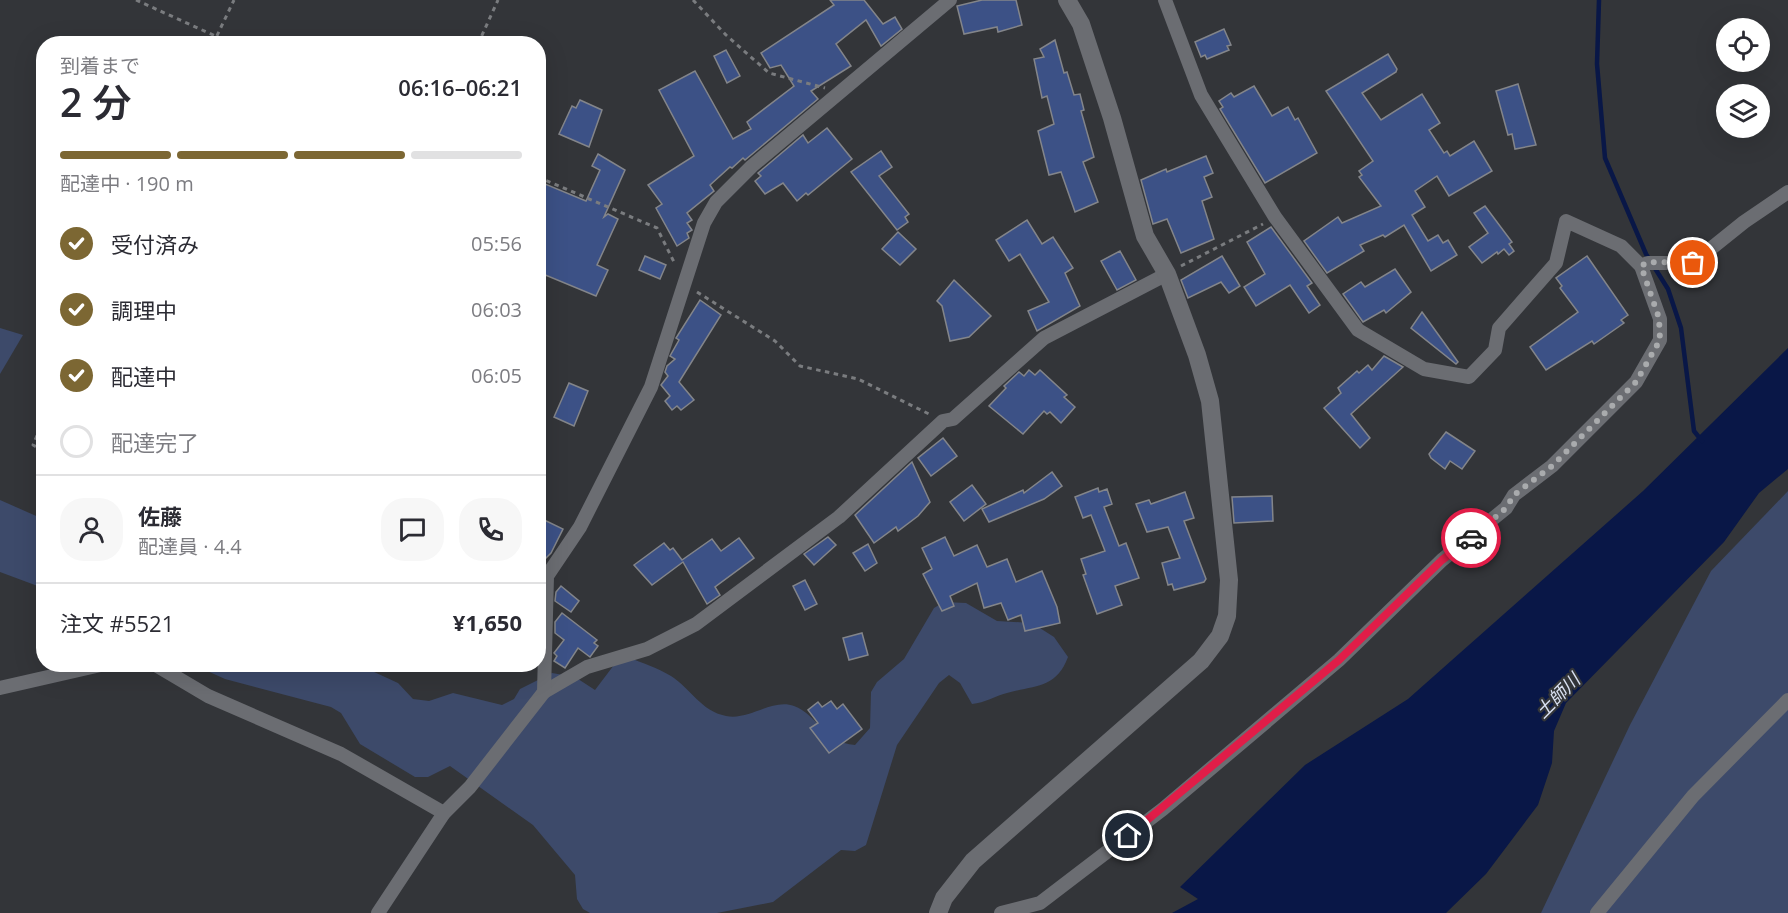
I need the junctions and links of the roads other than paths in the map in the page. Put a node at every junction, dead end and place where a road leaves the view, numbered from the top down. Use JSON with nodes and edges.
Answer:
{"nodes":[{"id":1,"x":950,"y":0,"type":"edge"},
{"id":2,"x":1067,"y":0,"type":"edge"},
{"id":3,"x":1165,"y":0,"type":"edge"},
{"id":4,"x":1788,"y":192,"type":"edge"},
{"id":5,"x":1641,"y":266,"type":"junction"},
{"id":6,"x":1167,"y":274,"type":"junction"},
{"id":7,"x":546,"y":615,"type":"edge"},
{"id":8,"x":70,"y":672,"type":"edge"},
{"id":9,"x":167,"y":672,"type":"edge"},
{"id":10,"x":545,"y":672,"type":"edge"},
{"id":11,"x":0,"y":688,"type":"edge"},
{"id":12,"x":544,"y":692,"type":"junction"},
{"id":13,"x":1788,"y":700,"type":"edge"},
{"id":14,"x":444,"y":813,"type":"junction"},
{"id":15,"x":378,"y":913,"type":"edge"},
{"id":16,"x":938,"y":913,"type":"edge"},
{"id":17,"x":1001,"y":913,"type":"edge"},
{"id":18,"x":1597,"y":913,"type":"edge"}],
"edges":[{"from":1,"to":7,"type":"street"},
{"from":2,"to":6,"type":"street"},
{"from":3,"to":5,"type":"street"},
{"from":4,"to":5,"type":"street"},
{"from":5,"to":17,"type":"street"},
{"from":6,"to":12,"type":"street"},
{"from":6,"to":16,"type":"street"},
{"from":8,"to":11,"type":"street"},
{"from":9,"to":14,"type":"street"},
{"from":10,"to":12,"type":"street"},
{"from":12,"to":14,"type":"street"},
{"from":13,"to":18,"type":"street"},
{"from":14,"to":15,"type":"street"}]}
